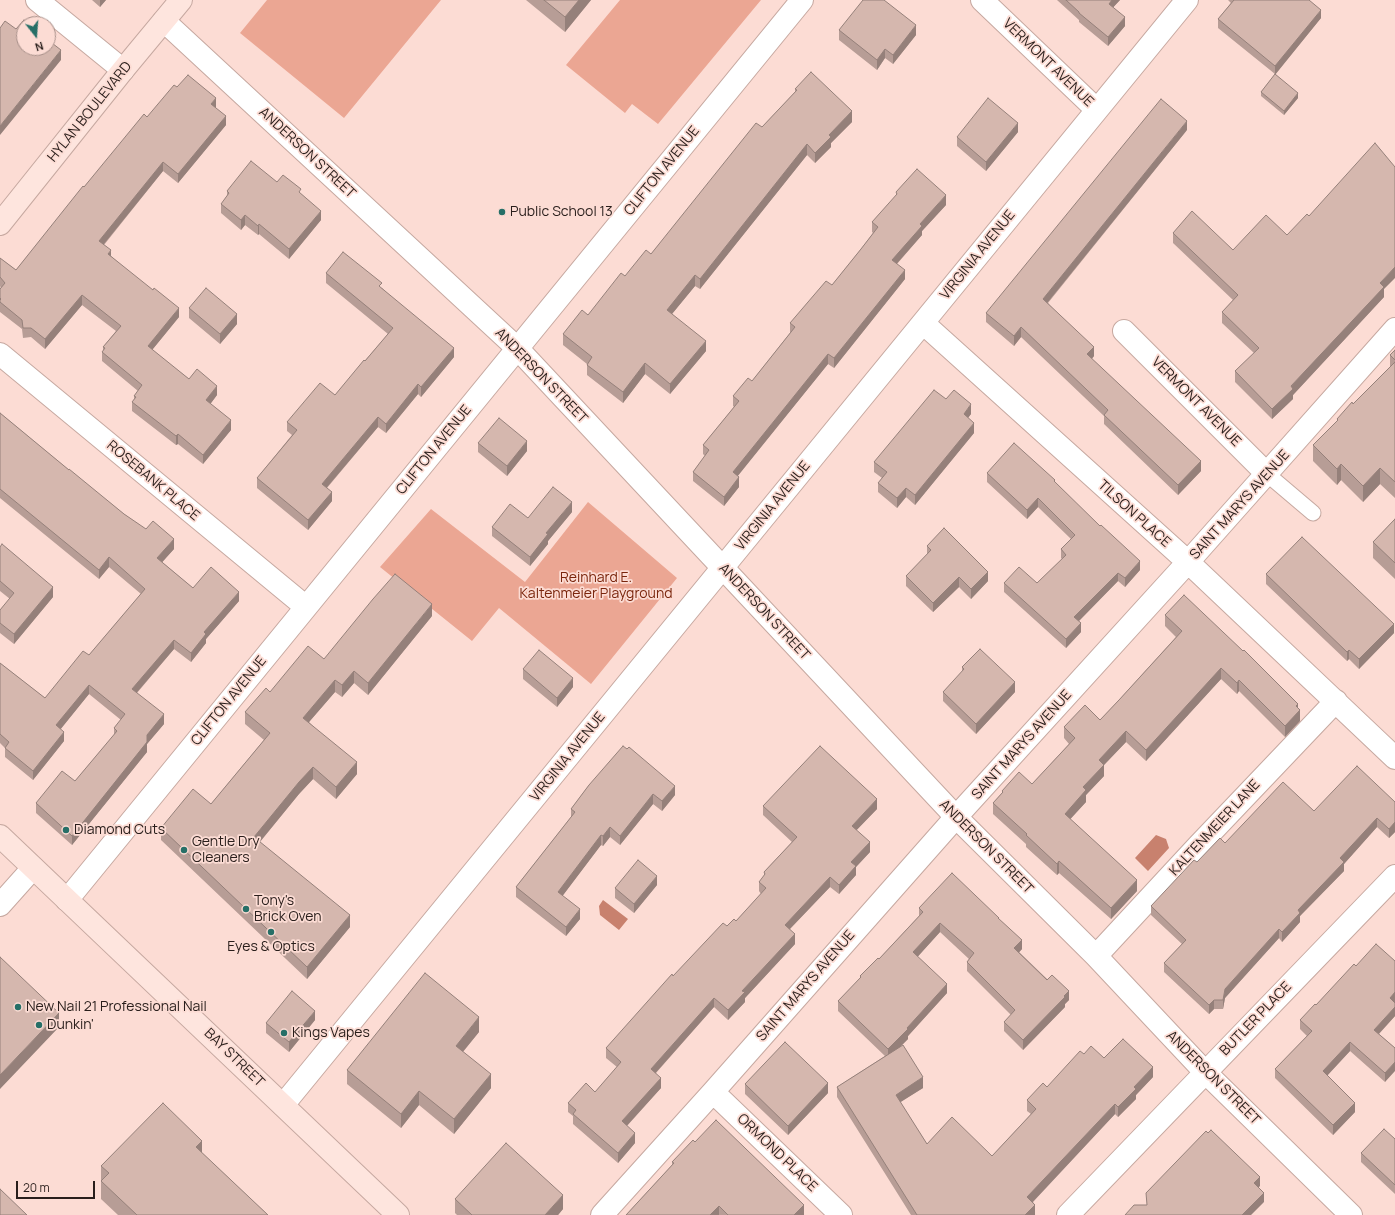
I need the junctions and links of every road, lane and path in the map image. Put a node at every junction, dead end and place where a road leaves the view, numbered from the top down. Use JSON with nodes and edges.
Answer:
{"nodes":[{"id":1,"x":37,"y":0,"type":"edge"},
{"id":2,"x":181,"y":0,"type":"edge"},
{"id":3,"x":802,"y":0,"type":"edge"},
{"id":4,"x":982,"y":0,"type":"edge"},
{"id":5,"x":1187,"y":0,"type":"edge"},
{"id":6,"x":164,"y":21,"type":"junction"},
{"id":7,"x":123,"y":70,"type":"junction"},
{"id":8,"x":1097,"y":110,"type":"junction"},
{"id":9,"x":0,"y":224,"type":"edge"},
{"id":10,"x":922,"y":323,"type":"junction"},
{"id":11,"x":1395,"y":329,"type":"edge"},
{"id":12,"x":1124,"y":331,"type":"dead end"},
{"id":13,"x":517,"y":348,"type":"junction"},
{"id":14,"x":0,"y":354,"type":"edge"},
{"id":15,"x":1267,"y":474,"type":"junction"},
{"id":16,"x":1313,"y":513,"type":"dead end"},
{"id":17,"x":1188,"y":562,"type":"junction"},
{"id":18,"x":723,"y":568,"type":"junction"},
{"id":19,"x":306,"y":607,"type":"junction"},
{"id":20,"x":1336,"y":702,"type":"junction"},
{"id":21,"x":1395,"y":758,"type":"edge"},
{"id":22,"x":956,"y":817,"type":"junction"},
{"id":23,"x":0,"y":836,"type":"edge"},
{"id":24,"x":33,"y":868,"type":"junction"},
{"id":25,"x":1395,"y":876,"type":"edge"},
{"id":26,"x":67,"y":900,"type":"junction"},
{"id":27,"x":0,"y":905,"type":"edge"},
{"id":28,"x":1096,"y":956,"type":"junction"},
{"id":29,"x":1205,"y":1072,"type":"junction"},
{"id":30,"x":713,"y":1092,"type":"junction"},
{"id":31,"x":283,"y":1105,"type":"junction"},
{"id":32,"x":398,"y":1215,"type":"edge"},
{"id":33,"x":602,"y":1215,"type":"edge"},
{"id":34,"x":841,"y":1215,"type":"edge"},
{"id":35,"x":1068,"y":1215,"type":"edge"},
{"id":36,"x":1351,"y":1215,"type":"edge"}],
"edges":[{"from":1,"to":7,"type":"street"},
{"from":2,"to":6,"type":"main road","name":"HYLAN BOULEVARD"},
{"from":3,"to":13,"type":"street","name":"CLIFTON AVENUE"},
{"from":4,"to":8,"type":"street","name":"VERMONT AVENUE"},
{"from":5,"to":8,"type":"street","name":"VIRGINIA AVENUE"},
{"from":6,"to":7,"type":"main road","name":"HYLAN BOULEVARD"},
{"from":6,"to":13,"type":"street","name":"ANDERSON STREET"},
{"from":7,"to":9,"type":"main road","name":"HYLAN BOULEVARD"},
{"from":8,"to":10,"type":"street","name":"VIRGINIA AVENUE"},
{"from":10,"to":17,"type":"street","name":"TILSON PLACE"},
{"from":10,"to":18,"type":"street","name":"VIRGINIA AVENUE"},
{"from":11,"to":15,"type":"street","name":"SAINT MARYS AVENUE"},
{"from":12,"to":15,"type":"street","name":"VERMONT AVENUE"},
{"from":13,"to":18,"type":"street","name":"ANDERSON STREET"},
{"from":13,"to":19,"type":"street","name":"CLIFTON AVENUE"},
{"from":14,"to":19,"type":"street","name":"ROSEBANK PLACE"},
{"from":15,"to":16,"type":"lane"},
{"from":15,"to":17,"type":"street","name":"SAINT MARYS AVENUE"},
{"from":17,"to":20,"type":"street","name":"TILSON PLACE"},
{"from":17,"to":22,"type":"street","name":"SAINT MARYS AVENUE"},
{"from":18,"to":22,"type":"street","name":"ANDERSON STREET"},
{"from":18,"to":31,"type":"street","name":"VIRGINIA AVENUE"},
{"from":19,"to":26,"type":"street","name":"CLIFTON AVENUE"},
{"from":20,"to":21,"type":"street","name":"TILSON PLACE"},
{"from":20,"to":28,"type":"street","name":"KALTENMEIER LANE"},
{"from":22,"to":28,"type":"street","name":"ANDERSON STREET"},
{"from":22,"to":30,"type":"street","name":"SAINT MARYS AVENUE"},
{"from":23,"to":24,"type":"main road","name":"BAY STREET"},
{"from":24,"to":26,"type":"main road","name":"BAY STREET"},
{"from":24,"to":27,"type":"street"},
{"from":25,"to":29,"type":"street","name":"BUTLER PLACE"},
{"from":26,"to":31,"type":"main road","name":"BAY STREET"},
{"from":28,"to":29,"type":"street","name":"ANDERSON STREET"},
{"from":29,"to":35,"type":"street","name":"BUTLER PLACE"},
{"from":29,"to":36,"type":"street","name":"ANDERSON STREET"},
{"from":30,"to":33,"type":"street","name":"SAINT MARYS AVENUE"},
{"from":30,"to":34,"type":"street","name":"ORMOND PLACE"},
{"from":31,"to":32,"type":"main road","name":"BAY STREET"}]}
